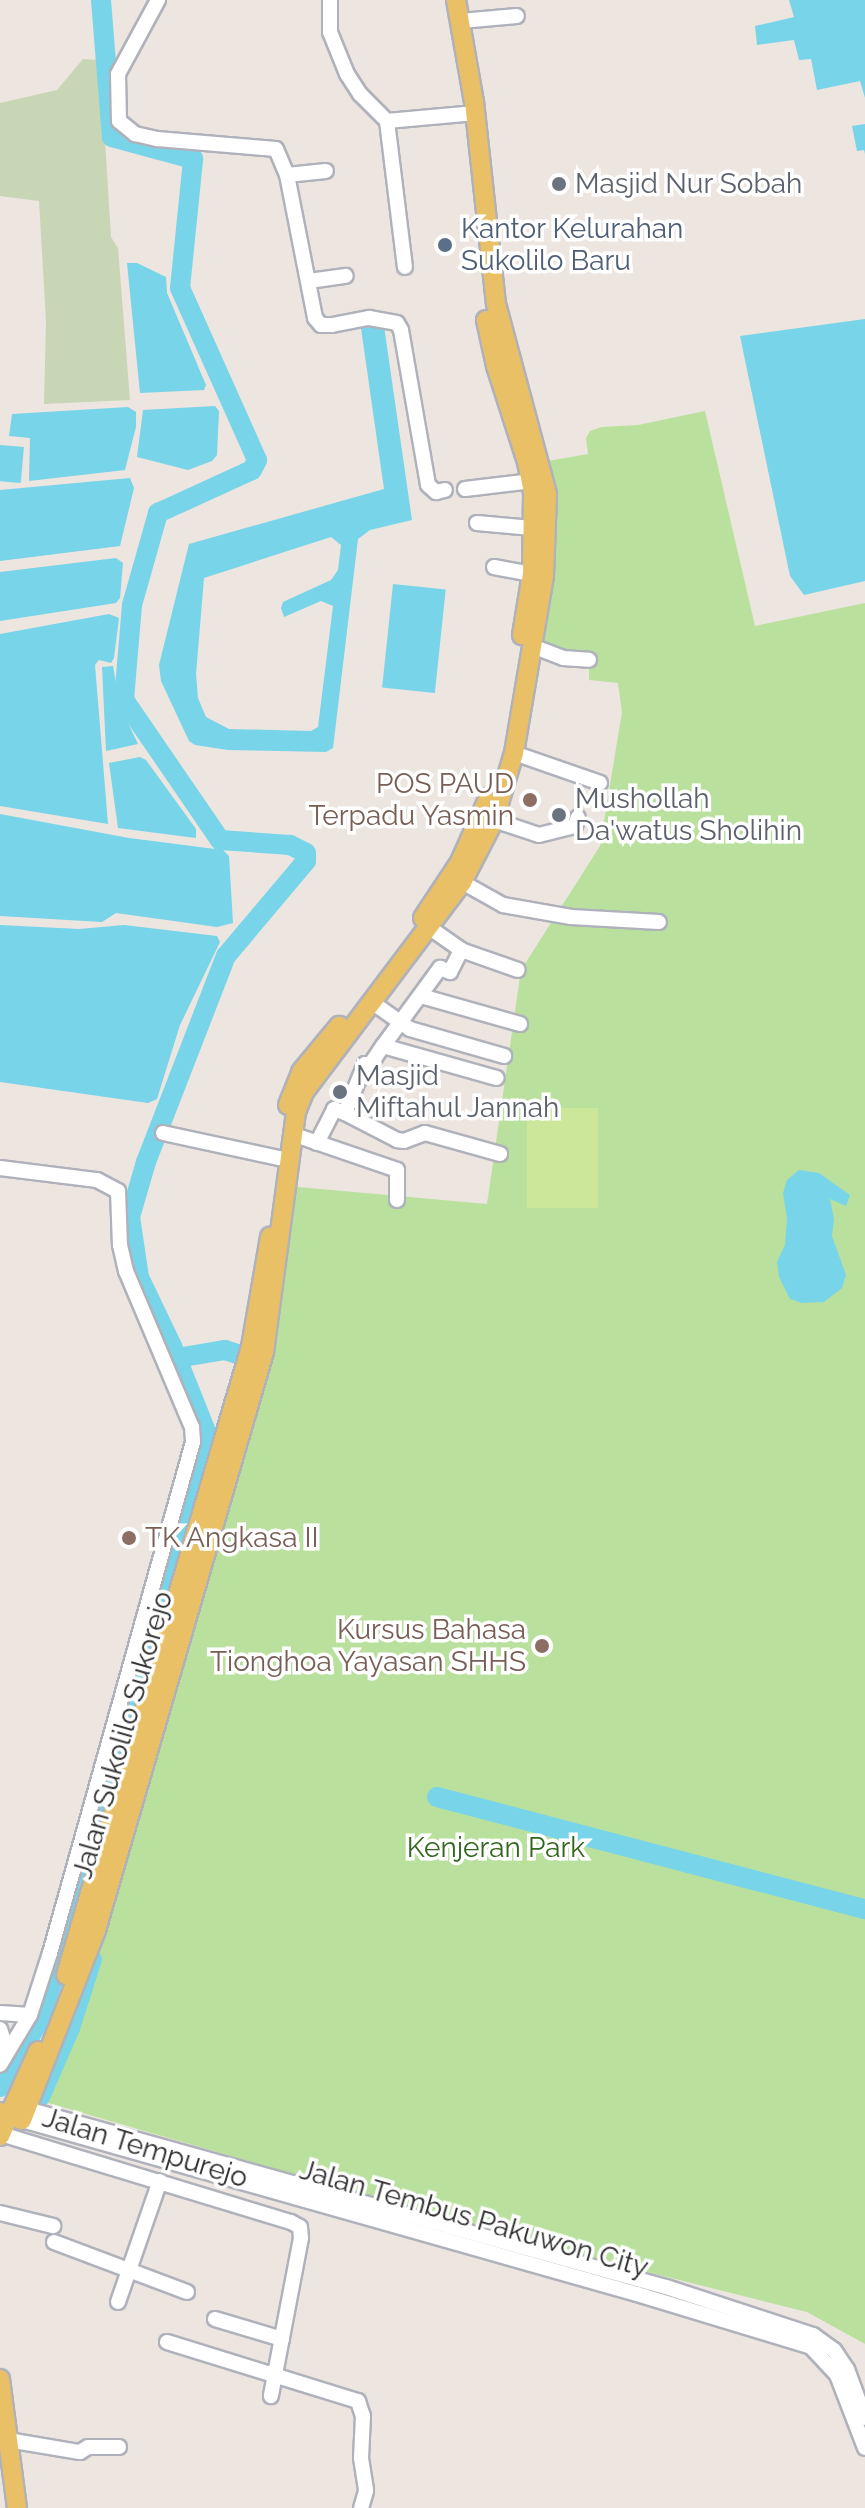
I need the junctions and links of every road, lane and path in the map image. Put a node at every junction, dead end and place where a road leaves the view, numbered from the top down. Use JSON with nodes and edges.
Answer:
{"nodes":[{"id":1,"x":158,"y":0,"type":"edge"},
{"id":2,"x":330,"y":0,"type":"edge"},
{"id":3,"x":449,"y":0,"type":"edge"},
{"id":4,"x":456,"y":0,"type":"edge"},
{"id":5,"x":517,"y":16,"type":"dead end"},
{"id":6,"x":461,"y":21,"type":"junction"},
{"id":7,"x":472,"y":113,"type":"junction"},
{"id":8,"x":387,"y":121,"type":"junction"},
{"id":9,"x":326,"y":171,"type":"dead end"},
{"id":10,"x":287,"y":175,"type":"junction"},
{"id":11,"x":405,"y":267,"type":"dead end"},
{"id":12,"x":346,"y":276,"type":"dead end"},
{"id":13,"x":309,"y":281,"type":"junction"},
{"id":14,"x":537,"y":480,"type":"junction"},
{"id":15,"x":465,"y":489,"type":"dead end"},
{"id":16,"x":445,"y":490,"type":"dead end"},
{"id":17,"x":477,"y":523,"type":"dead end"},
{"id":18,"x":540,"y":529,"type":"junction"},
{"id":19,"x":494,"y":567,"type":"dead end"},
{"id":20,"x":538,"y":575,"type":"junction"},
{"id":21,"x":533,"y":647,"type":"junction"},
{"id":22,"x":589,"y":660,"type":"dead end"},
{"id":23,"x":515,"y":754,"type":"junction"},
{"id":24,"x":600,"y":783,"type":"dead end"},
{"id":25,"x":578,"y":817,"type":"dead end"},
{"id":26,"x":495,"y":821,"type":"junction"},
{"id":27,"x":466,"y":877,"type":"junction"},
{"id":28,"x":659,"y":922,"type":"dead end"},
{"id":29,"x":431,"y":929,"type":"junction"},
{"id":30,"x":461,"y":950,"type":"junction"},
{"id":31,"x":518,"y":970,"type":"dead end"},
{"id":32,"x":421,"y":996,"type":"junction"},
{"id":33,"x":378,"y":1007,"type":"junction"},
{"id":34,"x":401,"y":1024,"type":"junction"},
{"id":35,"x":520,"y":1024,"type":"dead end"},
{"id":36,"x":383,"y":1046,"type":"junction"},
{"id":37,"x":504,"y":1056,"type":"dead end"},
{"id":38,"x":497,"y":1078,"type":"dead end"},
{"id":39,"x":291,"y":1111,"type":"junction"},
{"id":40,"x":345,"y":1113,"type":"junction"},
{"id":41,"x":163,"y":1133,"type":"dead end"},
{"id":42,"x":296,"y":1136,"type":"junction"},
{"id":43,"x":317,"y":1143,"type":"junction"},
{"id":44,"x":500,"y":1154,"type":"dead end"},
{"id":45,"x":279,"y":1158,"type":"junction"},
{"id":46,"x":0,"y":1168,"type":"edge"},
{"id":47,"x":397,"y":1200,"type":"dead end"},
{"id":48,"x":258,"y":1350,"type":"junction"},
{"id":49,"x":0,"y":2013,"type":"edge"},
{"id":50,"x":30,"y":2015,"type":"junction"},
{"id":51,"x":0,"y":2029,"type":"edge"},
{"id":52,"x":3,"y":2058,"type":"edge"},
{"id":53,"x":10,"y":2119,"type":"edge"},
{"id":54,"x":160,"y":2181,"type":"junction"},
{"id":55,"x":0,"y":2213,"type":"edge"},
{"id":56,"x":53,"y":2226,"type":"dead end"},
{"id":57,"x":54,"y":2242,"type":"dead end"},
{"id":58,"x":131,"y":2271,"type":"junction"},
{"id":59,"x":187,"y":2292,"type":"dead end"},
{"id":60,"x":118,"y":2302,"type":"dead end"},
{"id":61,"x":215,"y":2319,"type":"dead end"},
{"id":62,"x":282,"y":2339,"type":"junction"},
{"id":63,"x":167,"y":2342,"type":"dead end"},
{"id":64,"x":276,"y":2374,"type":"junction"},
{"id":65,"x":0,"y":2379,"type":"edge"},
{"id":66,"x":271,"y":2396,"type":"dead end"},
{"id":67,"x":2,"y":2404,"type":"edge"},
{"id":68,"x":865,"y":2418,"type":"edge"},
{"id":69,"x":8,"y":2440,"type":"junction"},
{"id":70,"x":119,"y":2447,"type":"dead end"},
{"id":71,"x":865,"y":2448,"type":"edge"},
{"id":72,"x":17,"y":2508,"type":"edge"},
{"id":73,"x":361,"y":2508,"type":"edge"}],
"edges":[{"from":1,"to":10,"type":"street"},
{"from":2,"to":8,"type":"street"},
{"from":3,"to":6,"type":"main road","name":"Jalan Sukolilo Sukorejo"},
{"from":4,"to":6,"type":"main road","name":"Jalan Sukolilo Sukorejo"},
{"from":5,"to":6,"type":"street"},
{"from":6,"to":7,"type":"main road","name":"Jalan Sukolilo Sukorejo"},
{"from":7,"to":8,"type":"street"},
{"from":7,"to":14,"type":"main road","name":"Jalan Sukolilo Sukorejo"},
{"from":8,"to":11,"type":"street"},
{"from":9,"to":10,"type":"street"},
{"from":10,"to":13,"type":"street"},
{"from":12,"to":13,"type":"street"},
{"from":13,"to":16,"type":"street"},
{"from":14,"to":15,"type":"street"},
{"from":14,"to":18,"type":"main road","name":"Jalan Sukolilo Sukorejo"},
{"from":17,"to":18,"type":"street"},
{"from":18,"to":20,"type":"main road","name":"Jalan Sukolilo Sukorejo"},
{"from":19,"to":20,"type":"street"},
{"from":20,"to":21,"type":"main road","name":"Jalan Sukolilo Sukorejo"},
{"from":21,"to":22,"type":"street"},
{"from":21,"to":23,"type":"main road","name":"Jalan Sukolilo Sukorejo"},
{"from":23,"to":24,"type":"street"},
{"from":23,"to":26,"type":"main road","name":"Jalan Sukolilo Sukorejo"},
{"from":25,"to":26,"type":"street"},
{"from":26,"to":27,"type":"main road","name":"Jalan Sukolilo Sukorejo"},
{"from":27,"to":28,"type":"street"},
{"from":27,"to":29,"type":"main road","name":"Jalan Sukolilo Sukorejo"},
{"from":29,"to":30,"type":"street"},
{"from":29,"to":33,"type":"main road","name":"Jalan Sukolilo Sukorejo"},
{"from":29,"to":39,"type":"main road","name":"Jalan Sukolilo Sukorejo"},
{"from":30,"to":31,"type":"street"},
{"from":30,"to":32,"type":"street"},
{"from":32,"to":34,"type":"street"},
{"from":32,"to":35,"type":"street"},
{"from":33,"to":34,"type":"street"},
{"from":33,"to":39,"type":"main road","name":"Jalan Sukolilo Sukorejo"},
{"from":34,"to":36,"type":"street"},
{"from":34,"to":37,"type":"street"},
{"from":36,"to":38,"type":"street"},
{"from":36,"to":40,"type":"street"},
{"from":39,"to":42,"type":"main road","name":"Jalan Sukolilo Sukorejo"},
{"from":39,"to":45,"type":"main road","name":"Jalan Sukolilo Sukorejo"},
{"from":40,"to":43,"type":"street"},
{"from":40,"to":44,"type":"street"},
{"from":41,"to":45,"type":"street"},
{"from":42,"to":43,"type":"street"},
{"from":42,"to":48,"type":"main road","name":"Jalan Sukolilo Sukorejo"},
{"from":43,"to":47,"type":"street"},
{"from":45,"to":48,"type":"main road","name":"Jalan Sukolilo Sukorejo"},
{"from":46,"to":50,"type":"street"},
{"from":48,"to":53,"type":"main road","name":"Jalan Sukolilo Sukorejo"},
{"from":49,"to":50,"type":"street"},
{"from":50,"to":52,"type":"street"},
{"from":51,"to":52,"type":"street"},
{"from":53,"to":54,"type":"street","name":"Jalan Tempurejo"},
{"from":53,"to":68,"type":"street","name":"Jalan Tembus Pakuwon City"},
{"from":53,"to":71,"type":"street","name":"Jalan Tembus Pakuwon City"},
{"from":54,"to":58,"type":"street"},
{"from":54,"to":62,"type":"street","name":"Jalan Tempurejo"},
{"from":55,"to":56,"type":"street"},
{"from":57,"to":58,"type":"street"},
{"from":58,"to":59,"type":"street"},
{"from":58,"to":60,"type":"street"},
{"from":61,"to":62,"type":"street"},
{"from":62,"to":64,"type":"street"},
{"from":63,"to":64,"type":"street"},
{"from":64,"to":66,"type":"street"},
{"from":64,"to":73,"type":"street"},
{"from":65,"to":67,"type":"main road"},
{"from":67,"to":69,"type":"main road"},
{"from":69,"to":70,"type":"street"},
{"from":69,"to":72,"type":"main road"}]}
